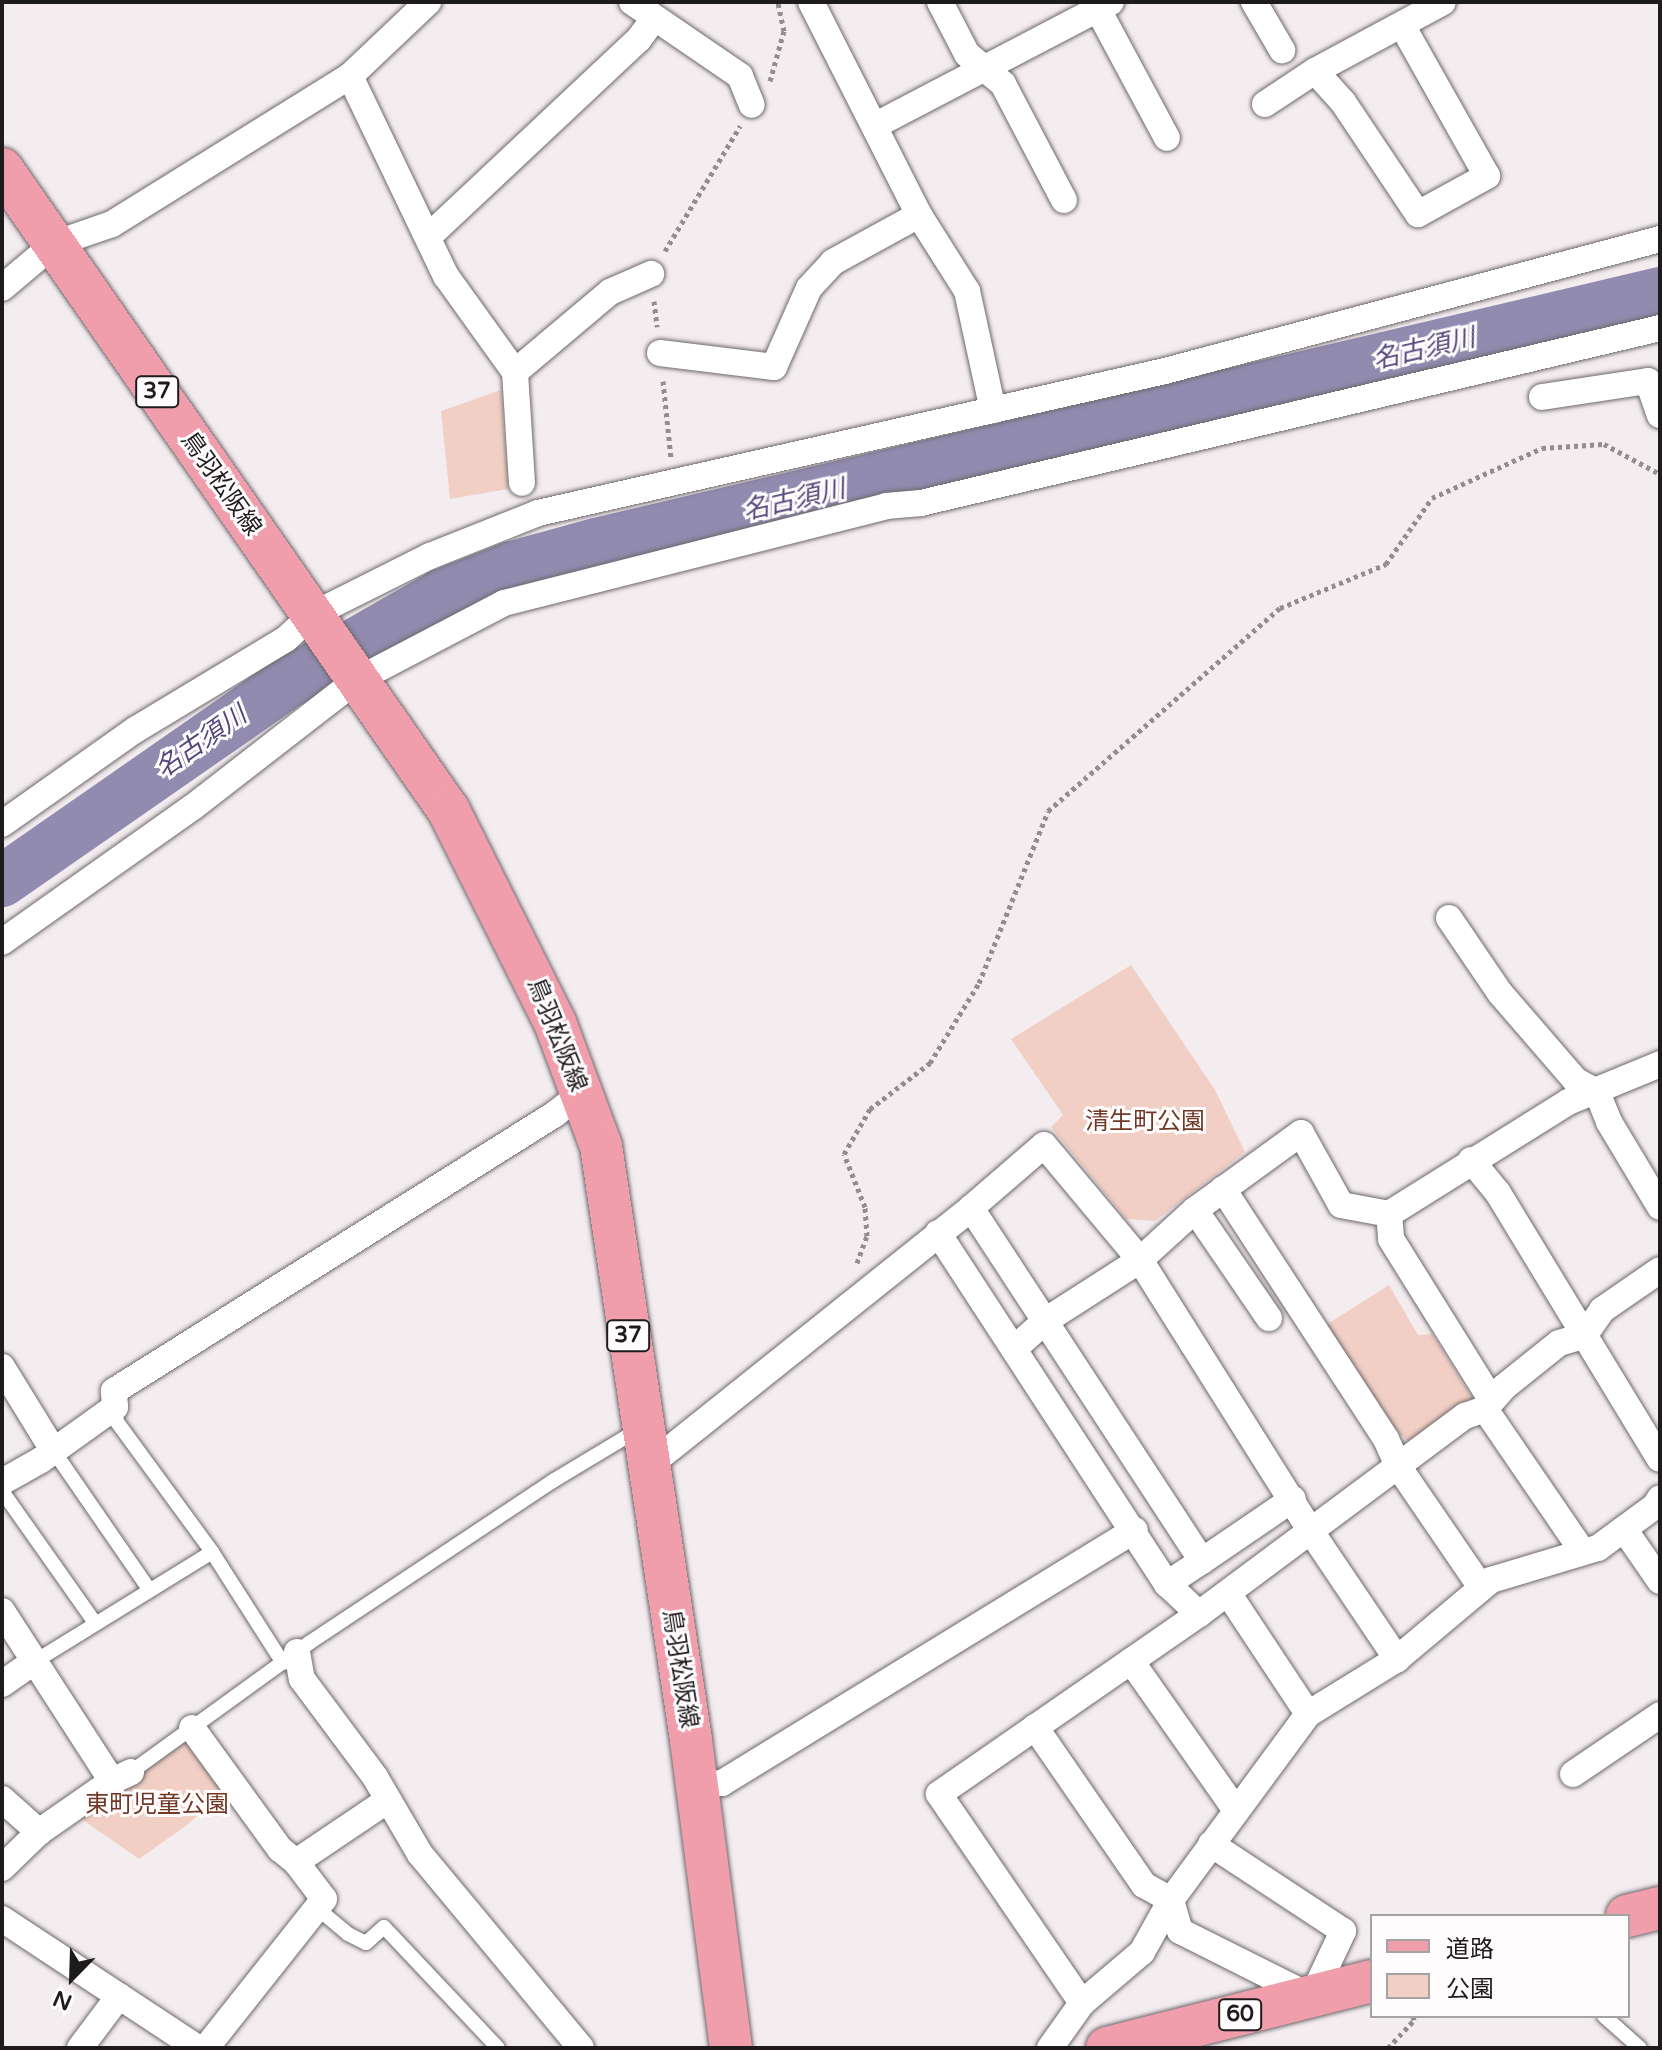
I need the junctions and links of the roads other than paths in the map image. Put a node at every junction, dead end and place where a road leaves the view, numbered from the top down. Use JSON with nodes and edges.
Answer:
{"nodes":[{"id":1,"x":428,"y":2,"type":"edge"},
{"id":2,"x":632,"y":2,"type":"edge"},
{"id":3,"x":811,"y":2,"type":"edge"},
{"id":4,"x":940,"y":2,"type":"edge"},
{"id":5,"x":1254,"y":2,"type":"edge"},
{"id":6,"x":1443,"y":2,"type":"edge"},
{"id":7,"x":1101,"y":4,"type":"edge"},
{"id":8,"x":653,"y":20,"type":"junction"},
{"id":9,"x":1402,"y":25,"type":"junction"},
{"id":10,"x":1282,"y":50,"type":"dead end"},
{"id":11,"x":986,"y":68,"type":"junction"},
{"id":12,"x":1315,"y":71,"type":"junction"},
{"id":13,"x":350,"y":76,"type":"junction"},
{"id":14,"x":1265,"y":104,"type":"dead end"},
{"id":15,"x":752,"y":105,"type":"road end"},
{"id":16,"x":876,"y":125,"type":"junction"},
{"id":17,"x":1167,"y":138,"type":"dead end"},
{"id":18,"x":2,"y":169,"type":"edge"},
{"id":19,"x":1064,"y":200,"type":"dead end"},
{"id":20,"x":919,"y":215,"type":"junction"},
{"id":21,"x":428,"y":237,"type":"junction"},
{"id":22,"x":1660,"y":239,"type":"edge"},
{"id":23,"x":54,"y":244,"type":"junction"},
{"id":24,"x":651,"y":274,"type":"road end"},
{"id":25,"x":2,"y":288,"type":"edge"},
{"id":26,"x":1660,"y":328,"type":"edge"},
{"id":27,"x":660,"y":353,"type":"road end"},
{"id":28,"x":515,"y":372,"type":"junction"},
{"id":29,"x":1542,"y":397,"type":"dead end"},
{"id":30,"x":993,"y":410,"type":"junction"},
{"id":31,"x":1660,"y":415,"type":"edge"},
{"id":32,"x":522,"y":483,"type":"dead end"},
{"id":33,"x":312,"y":615,"type":"junction"},
{"id":34,"x":357,"y":680,"type":"junction"},
{"id":35,"x":2,"y":824,"type":"edge"},
{"id":36,"x":1449,"y":918,"type":"dead end"},
{"id":37,"x":2,"y":942,"type":"edge"},
{"id":38,"x":1660,"y":1064,"type":"edge"},
{"id":39,"x":1597,"y":1092,"type":"junction"},
{"id":40,"x":582,"y":1093,"type":"junction"},
{"id":41,"x":1471,"y":1160,"type":"junction"},
{"id":42,"x":1223,"y":1189,"type":"junction"},
{"id":43,"x":1660,"y":1207,"type":"edge"},
{"id":44,"x":971,"y":1208,"type":"junction"},
{"id":45,"x":1195,"y":1210,"type":"junction"},
{"id":46,"x":1389,"y":1214,"type":"junction"},
{"id":47,"x":938,"y":1233,"type":"junction"},
{"id":48,"x":1140,"y":1260,"type":"junction"},
{"id":49,"x":1660,"y":1270,"type":"edge"},
{"id":50,"x":1269,"y":1318,"type":"dead end"},
{"id":51,"x":1045,"y":1321,"type":"junction"},
{"id":52,"x":1584,"y":1336,"type":"junction"},
{"id":53,"x":1014,"y":1349,"type":"junction"},
{"id":54,"x":2,"y":1367,"type":"edge"},
{"id":55,"x":1488,"y":1404,"type":"junction"},
{"id":56,"x":115,"y":1407,"type":"junction"},
{"id":57,"x":644,"y":1447,"type":"junction"},
{"id":58,"x":53,"y":1450,"type":"junction"},
{"id":59,"x":1660,"y":1459,"type":"edge"},
{"id":60,"x":1398,"y":1466,"type":"junction"},
{"id":61,"x":2,"y":1482,"type":"edge"},
{"id":62,"x":2,"y":1491,"type":"edge"},
{"id":63,"x":1660,"y":1498,"type":"edge"},
{"id":64,"x":1293,"y":1499,"type":"junction"},
{"id":65,"x":1624,"y":1529,"type":"junction"},
{"id":66,"x":1135,"y":1530,"type":"junction"},
{"id":67,"x":1310,"y":1530,"type":"junction"},
{"id":68,"x":212,"y":1552,"type":"junction"},
{"id":69,"x":1583,"y":1552,"type":"junction"},
{"id":70,"x":1202,"y":1561,"type":"junction"},
{"id":71,"x":1660,"y":1581,"type":"edge"},
{"id":72,"x":1167,"y":1584,"type":"junction"},
{"id":73,"x":1481,"y":1587,"type":"junction"},
{"id":74,"x":149,"y":1589,"type":"junction"},
{"id":75,"x":1228,"y":1593,"type":"junction"},
{"id":76,"x":2,"y":1611,"type":"edge"},
{"id":77,"x":1199,"y":1614,"type":"junction"},
{"id":78,"x":95,"y":1623,"type":"junction"},
{"id":79,"x":290,"y":1657,"type":"junction"},
{"id":80,"x":1397,"y":1659,"type":"junction"},
{"id":81,"x":1131,"y":1661,"type":"junction"},
{"id":82,"x":34,"y":1662,"type":"junction"},
{"id":83,"x":2,"y":1684,"type":"edge"},
{"id":84,"x":1308,"y":1714,"type":"junction"},
{"id":85,"x":1660,"y":1715,"type":"edge"},
{"id":86,"x":1035,"y":1727,"type":"junction"},
{"id":87,"x":192,"y":1728,"type":"junction"},
{"id":88,"x":1573,"y":1774,"type":"dead end"},
{"id":89,"x":121,"y":1777,"type":"junction"},
{"id":90,"x":697,"y":1784,"type":"junction"},
{"id":91,"x":2,"y":1799,"type":"edge"},
{"id":92,"x":388,"y":1800,"type":"junction"},
{"id":93,"x":1235,"y":1809,"type":"junction"},
{"id":94,"x":39,"y":1832,"type":"junction"},
{"id":95,"x":1211,"y":1844,"type":"junction"},
{"id":96,"x":296,"y":1862,"type":"junction"},
{"id":97,"x":2,"y":1868,"type":"edge"},
{"id":98,"x":1171,"y":1900,"type":"junction"},
{"id":99,"x":317,"y":1908,"type":"junction"},
{"id":100,"x":1660,"y":1908,"type":"edge"},
{"id":101,"x":1630,"y":1915,"type":"edge"},
{"id":102,"x":2,"y":1919,"type":"edge"},
{"id":103,"x":1370,"y":1982,"type":"edge"},
{"id":104,"x":119,"y":1996,"type":"junction"},
{"id":105,"x":1312,"y":1997,"type":"junction"},
{"id":106,"x":1082,"y":2003,"type":"junction"},
{"id":107,"x":1606,"y":2018,"type":"edge"},
{"id":108,"x":575,"y":2046,"type":"edge"},
{"id":109,"x":80,"y":2048,"type":"edge"},
{"id":110,"x":198,"y":2048,"type":"edge"},
{"id":111,"x":206,"y":2048,"type":"edge"},
{"id":112,"x":498,"y":2048,"type":"edge"},
{"id":113,"x":731,"y":2048,"type":"edge"},
{"id":114,"x":1050,"y":2048,"type":"edge"},
{"id":115,"x":1107,"y":2048,"type":"edge"},
{"id":116,"x":1640,"y":2048,"type":"edge"}],
"edges":[{"from":1,"to":13,"type":"street"},
{"from":2,"to":8,"type":"street"},
{"from":3,"to":16,"type":"street"},
{"from":4,"to":11,"type":"street"},
{"from":5,"to":10,"type":"street"},
{"from":6,"to":9,"type":"street"},
{"from":7,"to":11,"type":"street"},
{"from":7,"to":17,"type":"street"},
{"from":8,"to":15,"type":"street"},
{"from":8,"to":21,"type":"street"},
{"from":9,"to":12,"type":"street"},
{"from":9,"to":12,"type":"street"},
{"from":11,"to":16,"type":"street"},
{"from":11,"to":19,"type":"street"},
{"from":12,"to":14,"type":"street"},
{"from":13,"to":21,"type":"street"},
{"from":13,"to":23,"type":"street"},
{"from":16,"to":20,"type":"street"},
{"from":18,"to":23,"type":"main road","name":"鳥羽松阪線","number":"37"},
{"from":20,"to":27,"type":"street"},
{"from":20,"to":30,"type":"street"},
{"from":21,"to":28,"type":"street"},
{"from":22,"to":30,"type":"street"},
{"from":23,"to":25,"type":"street"},
{"from":23,"to":33,"type":"main road","name":"鳥羽松阪線","number":"37"},
{"from":24,"to":28,"type":"street"},
{"from":26,"to":34,"type":"street"},
{"from":28,"to":32,"type":"street"},
{"from":29,"to":31,"type":"street"},
{"from":30,"to":33,"type":"street"},
{"from":33,"to":34,"type":"main road","name":"鳥羽松阪線","number":"37"},
{"from":33,"to":35,"type":"street"},
{"from":34,"to":37,"type":"street"},
{"from":34,"to":40,"type":"main road","name":"鳥羽松阪線","number":"37"},
{"from":36,"to":39,"type":"street"},
{"from":38,"to":39,"type":"street"},
{"from":39,"to":41,"type":"street"},
{"from":39,"to":43,"type":"street"},
{"from":40,"to":56,"type":"street"},
{"from":40,"to":57,"type":"main road","name":"鳥羽松阪線","number":"37"},
{"from":41,"to":46,"type":"street"},
{"from":41,"to":52,"type":"street"},
{"from":42,"to":45,"type":"street"},
{"from":42,"to":46,"type":"street"},
{"from":42,"to":60,"type":"street"},
{"from":44,"to":47,"type":"street"},
{"from":44,"to":48,"type":"street"},
{"from":44,"to":51,"type":"street"},
{"from":45,"to":48,"type":"street"},
{"from":45,"to":50,"type":"street"},
{"from":46,"to":55,"type":"street"},
{"from":47,"to":53,"type":"street"},
{"from":47,"to":57,"type":"street"},
{"from":48,"to":51,"type":"street"},
{"from":48,"to":64,"type":"street"},
{"from":49,"to":52,"type":"street"},
{"from":51,"to":53,"type":"street"},
{"from":51,"to":70,"type":"street"},
{"from":52,"to":55,"type":"street"},
{"from":52,"to":59,"type":"street"},
{"from":53,"to":66,"type":"street"},
{"from":54,"to":58,"type":"street"},
{"from":55,"to":60,"type":"street"},
{"from":55,"to":69,"type":"street"},
{"from":56,"to":58,"type":"street"},
{"from":56,"to":68,"type":"lane"},
{"from":57,"to":79,"type":"lane"},
{"from":57,"to":90,"type":"main road","name":"鳥羽松阪線","number":"37"},
{"from":58,"to":61,"type":"street"},
{"from":58,"to":74,"type":"lane"},
{"from":60,"to":67,"type":"street"},
{"from":60,"to":73,"type":"street"},
{"from":62,"to":78,"type":"lane"},
{"from":63,"to":65,"type":"street"},
{"from":64,"to":67,"type":"street"},
{"from":64,"to":70,"type":"street"},
{"from":65,"to":69,"type":"street"},
{"from":65,"to":71,"type":"street"},
{"from":66,"to":72,"type":"street"},
{"from":66,"to":90,"type":"street"},
{"from":67,"to":75,"type":"street"},
{"from":67,"to":80,"type":"street"},
{"from":68,"to":74,"type":"lane"},
{"from":68,"to":79,"type":"lane"},
{"from":69,"to":73,"type":"street"},
{"from":70,"to":72,"type":"street"},
{"from":72,"to":77,"type":"street"},
{"from":73,"to":80,"type":"street"},
{"from":74,"to":78,"type":"lane"},
{"from":75,"to":77,"type":"street"},
{"from":75,"to":84,"type":"street"},
{"from":76,"to":82,"type":"street"},
{"from":77,"to":81,"type":"street"},
{"from":78,"to":82,"type":"lane"},
{"from":79,"to":87,"type":"lane"},
{"from":79,"to":92,"type":"street"},
{"from":80,"to":84,"type":"street"},
{"from":81,"to":86,"type":"street"},
{"from":81,"to":93,"type":"street"},
{"from":82,"to":83,"type":"street"},
{"from":82,"to":89,"type":"street"},
{"from":84,"to":93,"type":"street"},
{"from":85,"to":88,"type":"street"},
{"from":86,"to":98,"type":"street"},
{"from":86,"to":106,"type":"street"},
{"from":87,"to":89,"type":"lane"},
{"from":87,"to":96,"type":"street"},
{"from":89,"to":94,"type":"street"},
{"from":90,"to":113,"type":"main road","name":"鳥羽松阪線","number":"37"},
{"from":91,"to":94,"type":"street"},
{"from":92,"to":96,"type":"street"},
{"from":92,"to":108,"type":"street"},
{"from":93,"to":95,"type":"street"},
{"from":94,"to":97,"type":"street"},
{"from":95,"to":98,"type":"street"},
{"from":95,"to":105,"type":"street"},
{"from":96,"to":99,"type":"street"},
{"from":98,"to":105,"type":"street"},
{"from":98,"to":106,"type":"street"},
{"from":99,"to":111,"type":"street"},
{"from":99,"to":112,"type":"lane"},
{"from":100,"to":101,"type":"main road"},
{"from":102,"to":104,"type":"street"},
{"from":103,"to":105,"type":"main road","number":"60"},
{"from":104,"to":109,"type":"street"},
{"from":104,"to":110,"type":"street"},
{"from":105,"to":115,"type":"main road","number":"60"},
{"from":106,"to":114,"type":"street"},
{"from":107,"to":116,"type":"lane"}]}
